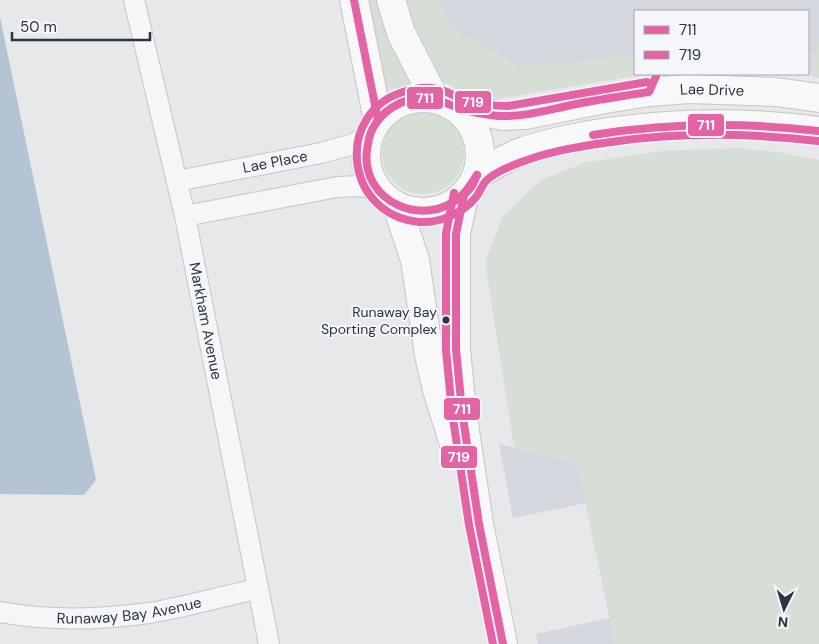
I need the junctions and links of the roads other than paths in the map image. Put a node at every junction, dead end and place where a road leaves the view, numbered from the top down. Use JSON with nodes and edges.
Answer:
{"nodes":[{"id":1,"x":134,"y":0,"type":"edge"},
{"id":2,"x":354,"y":0,"type":"edge"},
{"id":3,"x":391,"y":0,"type":"edge"},
{"id":4,"x":689,"y":89,"type":"junction"},
{"id":5,"x":819,"y":98,"type":"edge"},
{"id":6,"x":446,"y":103,"type":"junction"},
{"id":7,"x":663,"y":125,"type":"junction"},
{"id":8,"x":374,"y":128,"type":"junction"},
{"id":9,"x":819,"y":131,"type":"edge"},
{"id":10,"x":177,"y":181,"type":"junction"},
{"id":11,"x":471,"y":185,"type":"junction"},
{"id":12,"x":388,"y":198,"type":"junction"},
{"id":13,"x":185,"y":216,"type":"junction"},
{"id":14,"x":479,"y":524,"type":"junction"},
{"id":15,"x":258,"y":589,"type":"junction"},
{"id":16,"x":0,"y":612,"type":"edge"},
{"id":17,"x":269,"y":644,"type":"edge"},
{"id":18,"x":503,"y":644,"type":"edge"}],
"edges":[{"from":1,"to":10,"type":"street","name":"Markham Avenue"},
{"from":2,"to":8,"type":"main road"},
{"from":3,"to":6,"type":"main road"},
{"from":4,"to":5,"type":"main road","name":"Lae Drive"},
{"from":4,"to":6,"type":"main road","name":"Lae Drive"},
{"from":4,"to":7,"type":"main road"},
{"from":6,"to":8,"type":"main road"},
{"from":6,"to":11,"type":"main road"},
{"from":7,"to":9,"type":"main road"},
{"from":7,"to":11,"type":"main road"},
{"from":8,"to":10,"type":"street","name":"Lae Place"},
{"from":8,"to":12,"type":"main road"},
{"from":10,"to":13,"type":"street","name":"Markham Avenue"},
{"from":11,"to":12,"type":"main road"},
{"from":11,"to":14,"type":"main road"},
{"from":12,"to":13,"type":"street"},
{"from":12,"to":14,"type":"main road"},
{"from":13,"to":15,"type":"street","name":"Markham Avenue"},
{"from":14,"to":18,"type":"main road"},
{"from":15,"to":16,"type":"street","name":"Runaway Bay Avenue"},
{"from":15,"to":17,"type":"street","name":"Markham Avenue"}]}
